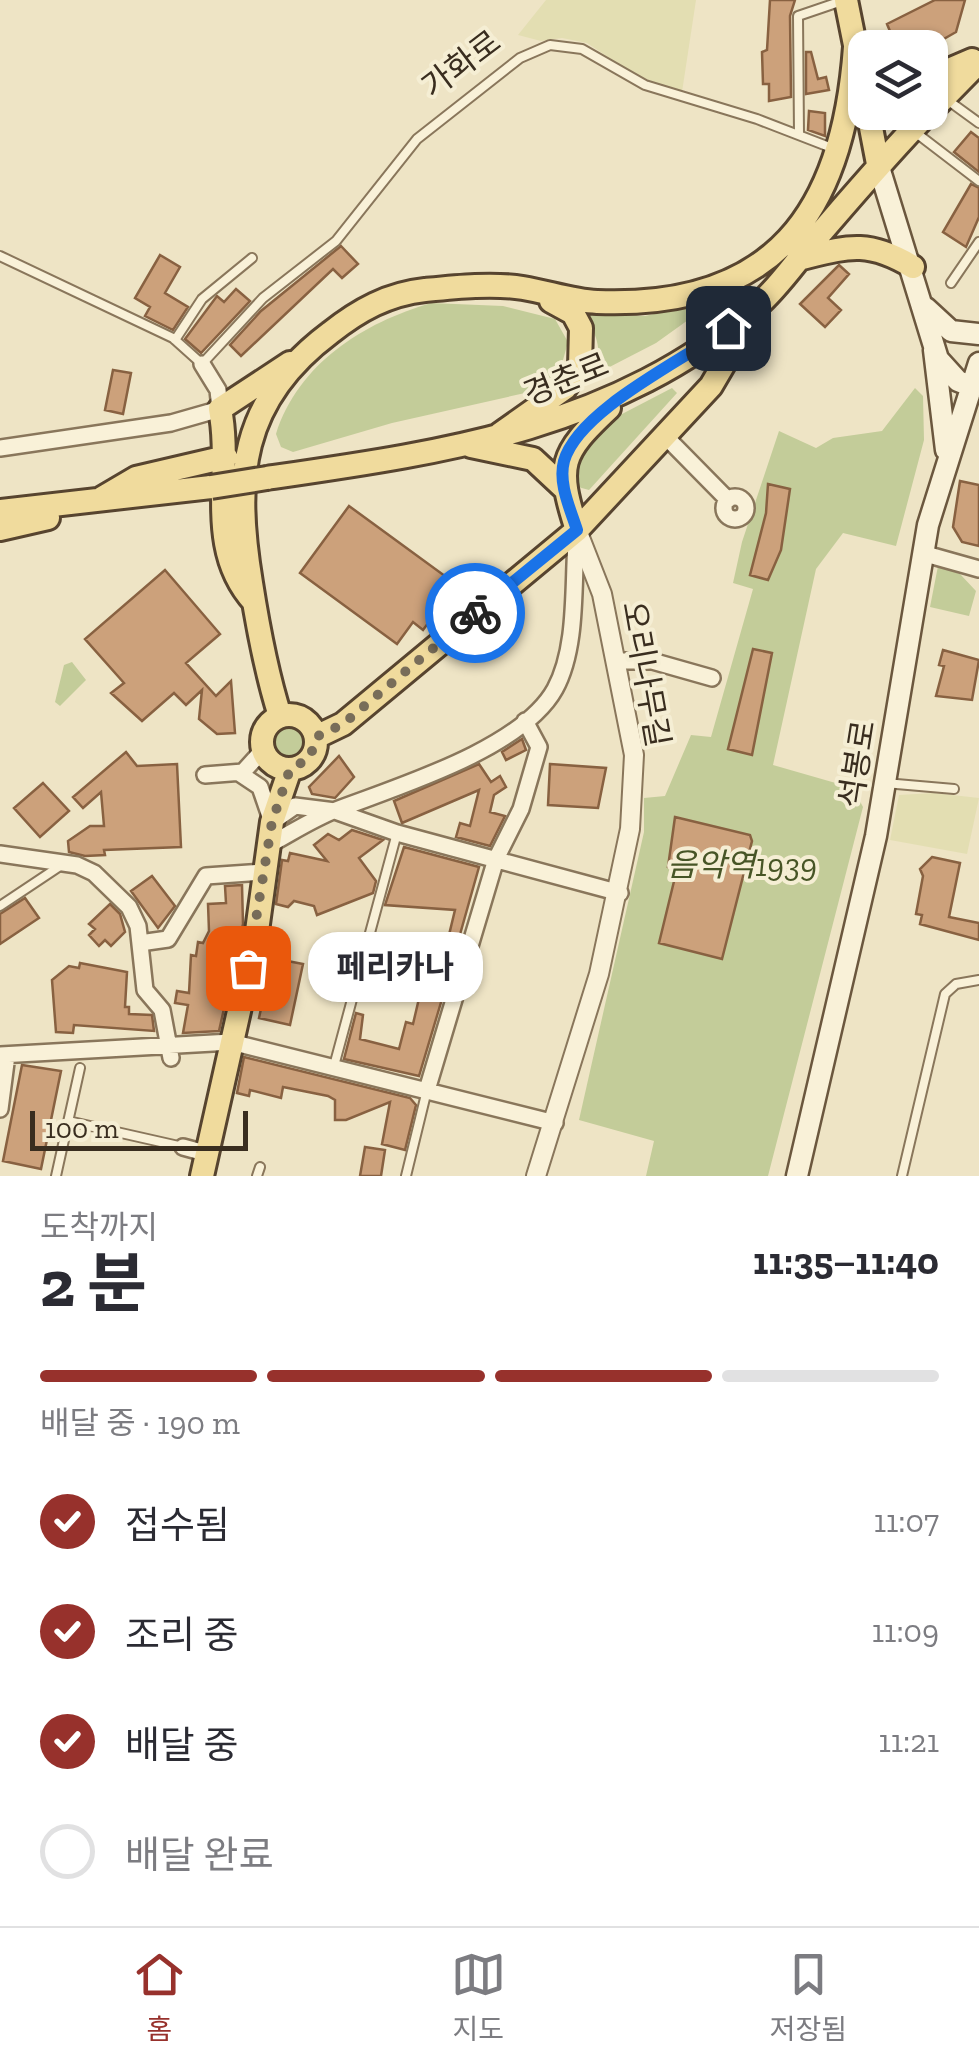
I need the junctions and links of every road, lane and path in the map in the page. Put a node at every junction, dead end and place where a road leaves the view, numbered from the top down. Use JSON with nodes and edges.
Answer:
{"nodes":[{"id":1,"x":846,"y":0,"type":"edge"},
{"id":2,"x":857,"y":30,"type":"edge"},
{"id":3,"x":979,"y":59,"type":"edge"},
{"id":4,"x":948,"y":71,"type":"edge"},
{"id":5,"x":948,"y":92,"type":"edge"},
{"id":6,"x":848,"y":111,"type":"edge"},
{"id":7,"x":948,"y":117,"type":"edge"},
{"id":8,"x":979,"y":123,"type":"edge"},
{"id":9,"x":871,"y":130,"type":"edge"},
{"id":10,"x":912,"y":130,"type":"edge"},
{"id":11,"x":942,"y":130,"type":"edge"},
{"id":12,"x":798,"y":134,"type":"junction"},
{"id":13,"x":838,"y":150,"type":"junction"},
{"id":14,"x":878,"y":164,"type":"junction"},
{"id":15,"x":979,"y":181,"type":"edge"},
{"id":16,"x":979,"y":242,"type":"edge"},
{"id":17,"x":0,"y":256,"type":"edge"},
{"id":18,"x":252,"y":258,"type":"dead end"},
{"id":19,"x":798,"y":259,"type":"junction"},
{"id":20,"x":913,"y":267,"type":"junction"},
{"id":21,"x":732,"y":280,"type":"junction"},
{"id":22,"x":951,"y":284,"type":"dead end"},
{"id":23,"x":484,"y":288,"type":"junction"},
{"id":24,"x":923,"y":304,"type":"junction"},
{"id":25,"x":759,"y":305,"type":"junction"},
{"id":26,"x":979,"y":334,"type":"edge"},
{"id":27,"x":933,"y":338,"type":"junction"},
{"id":28,"x":176,"y":340,"type":"junction"},
{"id":29,"x":303,"y":354,"type":"junction"},
{"id":30,"x":979,"y":363,"type":"edge"},
{"id":31,"x":202,"y":364,"type":"junction"},
{"id":32,"x":973,"y":387,"type":"junction"},
{"id":33,"x":629,"y":389,"type":"junction"},
{"id":34,"x":220,"y":409,"type":"junction"},
{"id":35,"x":664,"y":435,"type":"junction"},
{"id":36,"x":497,"y":436,"type":"junction"},
{"id":37,"x":460,"y":444,"type":"junction"},
{"id":38,"x":0,"y":448,"type":"edge"},
{"id":39,"x":947,"y":455,"type":"junction"},
{"id":40,"x":226,"y":457,"type":"junction"},
{"id":41,"x":564,"y":488,"type":"junction"},
{"id":42,"x":144,"y":496,"type":"junction"},
{"id":43,"x":728,"y":500,"type":"dead end"},
{"id":44,"x":97,"y":501,"type":"junction"},
{"id":45,"x":0,"y":511,"type":"edge"},
{"id":46,"x":0,"y":529,"type":"edge"},
{"id":47,"x":577,"y":530,"type":"junction"},
{"id":48,"x":922,"y":553,"type":"junction"},
{"id":49,"x":979,"y":569,"type":"edge"},
{"id":50,"x":254,"y":602,"type":"junction"},
{"id":51,"x":615,"y":660,"type":"junction"},
{"id":52,"x":712,"y":678,"type":"dead end"},
{"id":53,"x":280,"y":716,"type":"junction"},
{"id":54,"x":525,"y":721,"type":"junction"},
{"id":55,"x":316,"y":737,"type":"junction"},
{"id":56,"x":280,"y":762,"type":"junction"},
{"id":57,"x":239,"y":773,"type":"junction"},
{"id":58,"x":205,"y":775,"type":"dead end"},
{"id":59,"x":885,"y":783,"type":"junction"},
{"id":60,"x":954,"y":789,"type":"dead end"},
{"id":61,"x":301,"y":806,"type":"junction"},
{"id":62,"x":335,"y":810,"type":"junction"},
{"id":63,"x":272,"y":822,"type":"junction"},
{"id":64,"x":397,"y":833,"type":"junction"},
{"id":65,"x":267,"y":846,"type":"junction"},
{"id":66,"x":0,"y":854,"type":"edge"},
{"id":67,"x":496,"y":859,"type":"junction"},
{"id":68,"x":67,"y":861,"type":"junction"},
{"id":69,"x":263,"y":872,"type":"junction"},
{"id":70,"x":620,"y":892,"type":"junction"},
{"id":71,"x":0,"y":906,"type":"edge"},
{"id":72,"x":140,"y":943,"type":"junction"},
{"id":73,"x":445,"y":965,"type":"dead end"},
{"id":74,"x":463,"y":970,"type":"junction"},
{"id":75,"x":979,"y":980,"type":"edge"},
{"id":76,"x":231,"y":1042,"type":"junction"},
{"id":77,"x":170,"y":1052,"type":"junction"},
{"id":78,"x":3,"y":1055,"type":"edge"},
{"id":79,"x":334,"y":1066,"type":"junction"},
{"id":80,"x":80,"y":1068,"type":"dead end"},
{"id":81,"x":427,"y":1090,"type":"junction"},
{"id":82,"x":0,"y":1108,"type":"edge"},
{"id":83,"x":68,"y":1120,"type":"junction"},
{"id":84,"x":555,"y":1124,"type":"junction"},
{"id":85,"x":197,"y":1159,"type":"edge"},
{"id":86,"x":56,"y":1176,"type":"edge"},
{"id":87,"x":406,"y":1176,"type":"edge"},
{"id":88,"x":536,"y":1176,"type":"edge"},
{"id":89,"x":797,"y":1176,"type":"edge"},
{"id":90,"x":902,"y":1176,"type":"edge"}],
"edges":[{"from":1,"to":2,"type":"main road"},
{"from":1,"to":12,"type":"lane"},
{"from":3,"to":4,"type":"main road"},
{"from":3,"to":5,"type":"main road","name":"경춘로"},
{"from":6,"to":13,"type":"main road"},
{"from":7,"to":8,"type":"lane"},
{"from":9,"to":14,"type":"main road"},
{"from":10,"to":14,"type":"main road","name":"경춘로"},
{"from":11,"to":15,"type":"lane"},
{"from":12,"to":13,"type":"lane","name":"가화로"},
{"from":12,"to":31,"type":"lane","name":"가화로"},
{"from":13,"to":21,"type":"main road"},
{"from":14,"to":19,"type":"main road","name":"경춘로"},
{"from":14,"to":20,"type":"main road"},
{"from":16,"to":22,"type":"lane"},
{"from":17,"to":28,"type":"lane"},
{"from":18,"to":28,"type":"lane"},
{"from":19,"to":20,"type":"main road"},
{"from":19,"to":21,"type":"main road"},
{"from":19,"to":25,"type":"main road","name":"경춘로"},
{"from":20,"to":24,"type":"main road"},
{"from":21,"to":23,"type":"main road"},
{"from":23,"to":29,"type":"main road"},
{"from":23,"to":36,"type":"main road"},
{"from":24,"to":26,"type":"main road"},
{"from":24,"to":27,"type":"main road"},
{"from":25,"to":33,"type":"main road","name":"경춘로"},
{"from":25,"to":35,"type":"main road"},
{"from":27,"to":32,"type":"main road"},
{"from":27,"to":39,"type":"main road"},
{"from":28,"to":31,"type":"lane"},
{"from":29,"to":34,"type":"main road"},
{"from":29,"to":50,"type":"main road"},
{"from":30,"to":32,"type":"main road","name":"석봉로"},
{"from":31,"to":34,"type":"street"},
{"from":32,"to":39,"type":"main road","name":"석봉로"},
{"from":33,"to":36,"type":"main road","name":"경춘로"},
{"from":33,"to":41,"type":"main road"},
{"from":34,"to":38,"type":"street"},
{"from":34,"to":40,"type":"main road"},
{"from":35,"to":43,"type":"street"},
{"from":35,"to":47,"type":"main road"},
{"from":36,"to":37,"type":"main road","name":"경춘로"},
{"from":37,"to":41,"type":"main road"},
{"from":37,"to":42,"type":"main road","name":"경춘로","bridge":true},
{"from":39,"to":48,"type":"main road","name":"석봉로"},
{"from":40,"to":44,"type":"main road"},
{"from":40,"to":50,"type":"main road"},
{"from":41,"to":47,"type":"main road"},
{"from":42,"to":44,"type":"main road","name":"경춘로"},
{"from":42,"to":46,"type":"main road","name":"경춘로"},
{"from":44,"to":45,"type":"main road","name":"경춘로"},
{"from":47,"to":51,"type":"street","name":"오리나무길"},
{"from":47,"to":54,"type":"street"},
{"from":47,"to":55,"type":"main road"},
{"from":48,"to":49,"type":"street"},
{"from":48,"to":59,"type":"main road","name":"석봉로"},
{"from":50,"to":53,"type":"main road"},
{"from":51,"to":52,"type":"street"},
{"from":51,"to":70,"type":"street","name":"오리나무길"},
{"from":53,"to":55,"type":"main road"},
{"from":53,"to":56,"type":"main road"},
{"from":54,"to":62,"type":"street"},
{"from":54,"to":67,"type":"street"},
{"from":55,"to":56,"type":"main road"},
{"from":56,"to":57,"type":"street"},
{"from":56,"to":61,"type":"street"},
{"from":56,"to":63,"type":"main road"},
{"from":57,"to":58,"type":"street"},
{"from":57,"to":63,"type":"street"},
{"from":59,"to":60,"type":"lane"},
{"from":59,"to":89,"type":"main road","name":"석봉로"},
{"from":61,"to":62,"type":"street"},
{"from":61,"to":63,"type":"street"},
{"from":62,"to":64,"type":"street"},
{"from":62,"to":65,"type":"street"},
{"from":63,"to":65,"type":"main road"},
{"from":64,"to":67,"type":"street"},
{"from":64,"to":79,"type":"lane"},
{"from":65,"to":69,"type":"main road"},
{"from":66,"to":68,"type":"street"},
{"from":67,"to":70,"type":"street"},
{"from":67,"to":74,"type":"street"},
{"from":68,"to":71,"type":"lane"},
{"from":68,"to":72,"type":"street"},
{"from":69,"to":72,"type":"street"},
{"from":69,"to":76,"type":"main road"},
{"from":70,"to":84,"type":"street","name":"오리나무길"},
{"from":72,"to":77,"type":"street"},
{"from":73,"to":74,"type":"lane"},
{"from":74,"to":81,"type":"street"},
{"from":75,"to":90,"type":"lane"},
{"from":76,"to":77,"type":"street"},
{"from":76,"to":79,"type":"street"},
{"from":76,"to":85,"type":"main road"},
{"from":77,"to":78,"type":"street"},
{"from":78,"to":82,"type":"street"},
{"from":79,"to":81,"type":"street"},
{"from":80,"to":83,"type":"lane"},
{"from":81,"to":84,"type":"street"},
{"from":81,"to":87,"type":"lane"},
{"from":83,"to":85,"type":"lane"},
{"from":83,"to":86,"type":"lane"},
{"from":84,"to":88,"type":"street","name":"오리나무길"}]}
